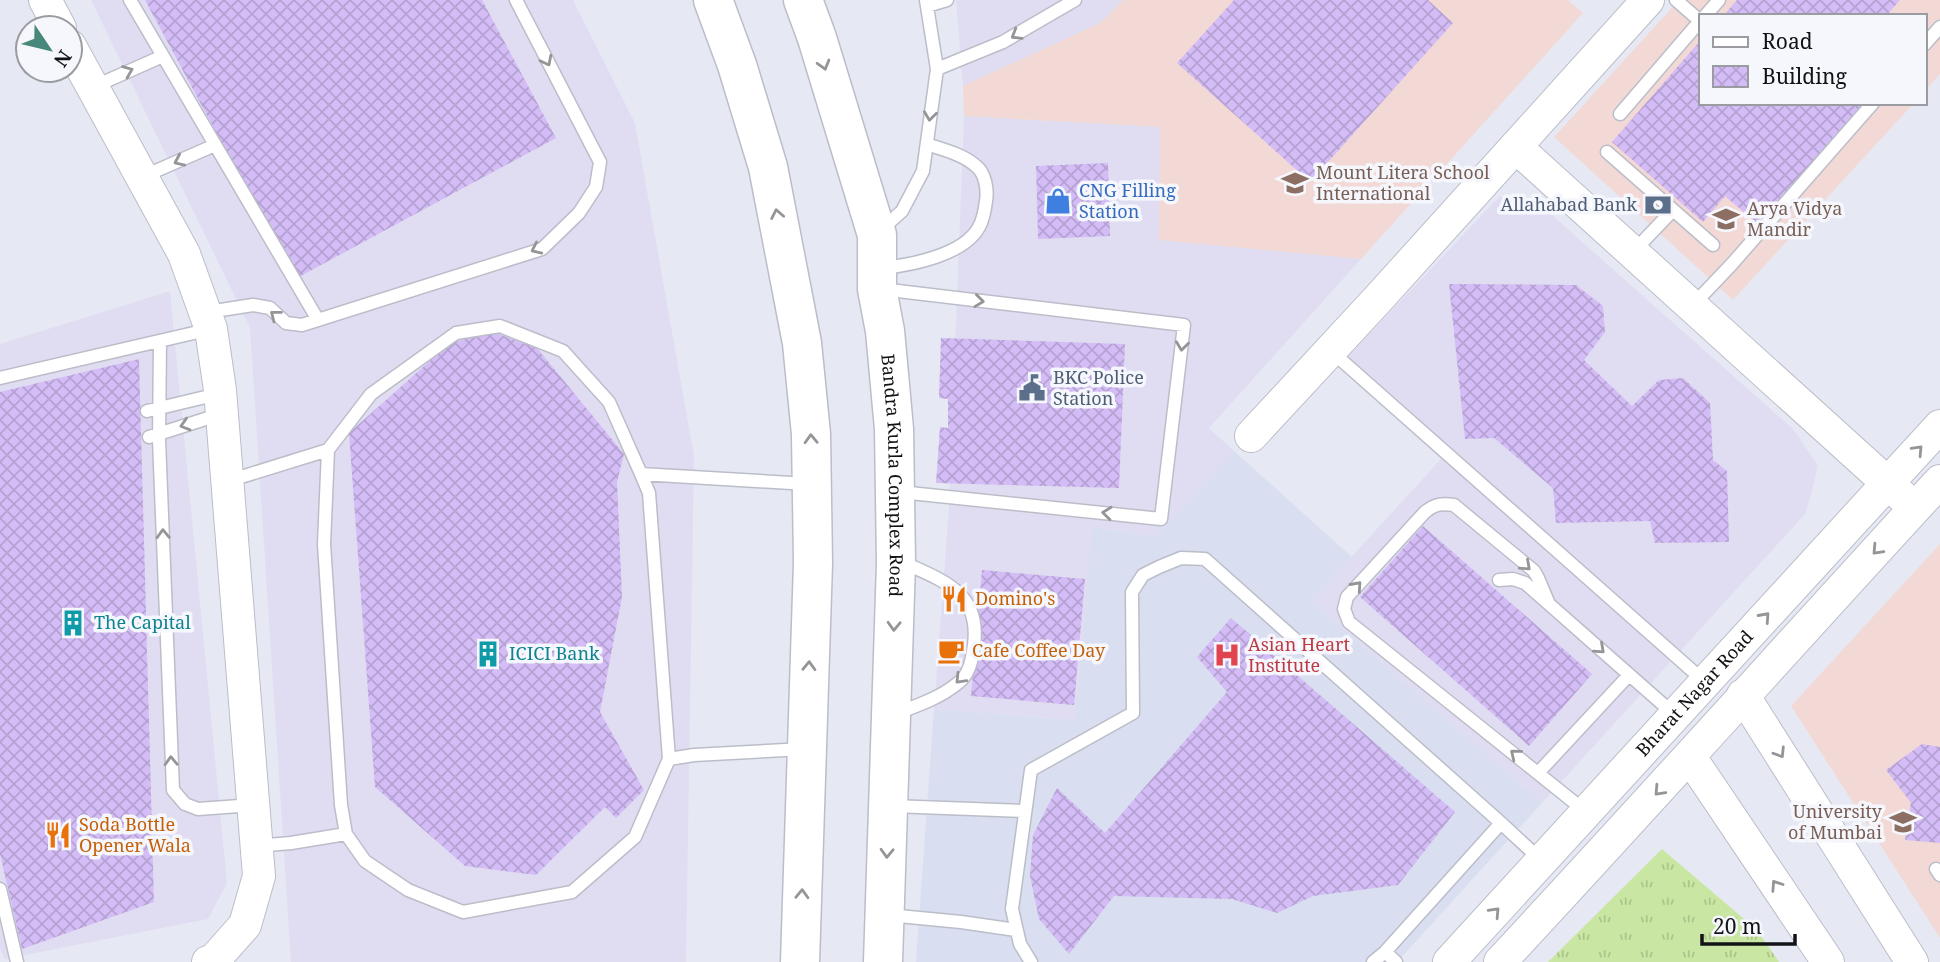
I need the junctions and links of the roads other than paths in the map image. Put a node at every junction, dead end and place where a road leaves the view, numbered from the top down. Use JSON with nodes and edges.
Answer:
{"nodes":[{"id":1,"x":130,"y":0,"type":"edge"},
{"id":2,"x":516,"y":0,"type":"edge"},
{"id":3,"x":713,"y":0,"type":"edge"},
{"id":4,"x":803,"y":0,"type":"edge"},
{"id":5,"x":947,"y":0,"type":"edge"},
{"id":6,"x":1074,"y":0,"type":"edge"},
{"id":7,"x":1648,"y":0,"type":"edge"},
{"id":8,"x":1676,"y":0,"type":"edge"},
{"id":9,"x":1719,"y":0,"type":"edge"},
{"id":10,"x":926,"y":3,"type":"edge"},
{"id":11,"x":1707,"y":14,"type":"edge"},
{"id":12,"x":1699,"y":20,"type":"edge"},
{"id":13,"x":1699,"y":22,"type":"edge"},
{"id":14,"x":1940,"y":27,"type":"edge"},
{"id":15,"x":1926,"y":43,"type":"edge"},
{"id":16,"x":163,"y":56,"type":"junction"},
{"id":17,"x":937,"y":69,"type":"junction"},
{"id":18,"x":84,"y":72,"type":"edge"},
{"id":19,"x":92,"y":87,"type":"junction"},
{"id":20,"x":1871,"y":105,"type":"edge"},
{"id":21,"x":1620,"y":114,"type":"dead end"},
{"id":22,"x":927,"y":144,"type":"junction"},
{"id":23,"x":215,"y":145,"type":"junction"},
{"id":24,"x":1516,"y":147,"type":"junction"},
{"id":25,"x":1607,"y":152,"type":"dead end"},
{"id":26,"x":142,"y":177,"type":"junction"},
{"id":27,"x":1673,"y":209,"type":"junction"},
{"id":28,"x":1713,"y":245,"type":"dead end"},
{"id":29,"x":1633,"y":252,"type":"junction"},
{"id":30,"x":886,"y":271,"type":"junction"},
{"id":31,"x":1692,"y":306,"type":"junction"},
{"id":32,"x":318,"y":320,"type":"junction"},
{"id":33,"x":208,"y":321,"type":"junction"},
{"id":34,"x":160,"y":341,"type":"junction"},
{"id":35,"x":1330,"y":350,"type":"junction"},
{"id":36,"x":0,"y":378,"type":"edge"},
{"id":37,"x":221,"y":404,"type":"junction"},
{"id":38,"x":153,"y":410,"type":"junction"},
{"id":39,"x":1940,"y":426,"type":"edge"},
{"id":40,"x":154,"y":435,"type":"junction"},
{"id":41,"x":1251,"y":436,"type":"dead end"},
{"id":42,"x":328,"y":450,"type":"junction"},
{"id":43,"x":641,"y":474,"type":"junction"},
{"id":44,"x":227,"y":481,"type":"junction"},
{"id":45,"x":1940,"y":481,"type":"edge"},
{"id":46,"x":1887,"y":483,"type":"junction"},
{"id":47,"x":811,"y":484,"type":"junction"},
{"id":48,"x":904,"y":492,"type":"junction"},
{"id":49,"x":1915,"y":508,"type":"junction"},
{"id":50,"x":896,"y":559,"type":"junction"},
{"id":51,"x":1499,"y":580,"type":"dead end"},
{"id":52,"x":1549,"y":604,"type":"junction"},
{"id":53,"x":1629,"y":675,"type":"junction"},
{"id":54,"x":1706,"y":682,"type":"junction"},
{"id":55,"x":1743,"y":695,"type":"junction"},
{"id":56,"x":1675,"y":715,"type":"junction"},
{"id":57,"x":892,"y":716,"type":"junction"},
{"id":58,"x":807,"y":749,"type":"junction"},
{"id":59,"x":1690,"y":757,"type":"junction"},
{"id":60,"x":669,"y":759,"type":"junction"},
{"id":61,"x":1538,"y":773,"type":"junction"},
{"id":62,"x":253,"y":805,"type":"junction"},
{"id":63,"x":889,"y":806,"type":"junction"},
{"id":64,"x":1025,"y":811,"type":"junction"},
{"id":65,"x":1587,"y":812,"type":"junction"},
{"id":66,"x":1501,"y":824,"type":"junction"},
{"id":67,"x":345,"y":834,"type":"junction"},
{"id":68,"x":256,"y":846,"type":"junction"},
{"id":69,"x":1542,"y":861,"type":"junction"},
{"id":70,"x":0,"y":889,"type":"edge"},
{"id":71,"x":885,"y":915,"type":"junction"},
{"id":72,"x":1016,"y":930,"type":"junction"},
{"id":73,"x":1385,"y":953,"type":"junction"},
{"id":74,"x":221,"y":957,"type":"edge"},
{"id":75,"x":17,"y":962,"type":"edge"},
{"id":76,"x":800,"y":962,"type":"edge"},
{"id":77,"x":883,"y":962,"type":"edge"},
{"id":78,"x":1031,"y":962,"type":"edge"},
{"id":79,"x":1373,"y":962,"type":"edge"},
{"id":80,"x":1396,"y":962,"type":"edge"},
{"id":81,"x":1449,"y":962,"type":"edge"},
{"id":82,"x":1500,"y":962,"type":"edge"},
{"id":83,"x":1828,"y":962,"type":"edge"},
{"id":84,"x":1912,"y":962,"type":"edge"}],
"edges":[{"from":1,"to":16,"type":"lane"},
{"from":2,"to":32,"type":"lane","one_way":true},
{"from":47,"to":3,"type":"main road","one_way":true},
{"from":4,"to":30,"type":"main road","name":"Bandra Kurla Complex Road","one_way":true},
{"from":5,"to":10,"type":"lane"},
{"from":6,"to":17,"type":"lane","one_way":true},
{"from":7,"to":24,"type":"street"},
{"from":8,"to":12,"type":"lane"},
{"from":9,"to":11,"type":"lane"},
{"from":10,"to":17,"type":"lane"},
{"from":13,"to":21,"type":"lane"},
{"from":14,"to":15,"type":"lane"},
{"from":19,"to":16,"type":"lane","one_way":true},
{"from":16,"to":23,"type":"lane"},
{"from":17,"to":22,"type":"lane","one_way":true},
{"from":18,"to":19,"type":"street"},
{"from":19,"to":26,"type":"street"},
{"from":20,"to":31,"type":"lane"},
{"from":22,"to":30,"type":"lane"},
{"from":22,"to":30,"type":"lane"},
{"from":23,"to":26,"type":"lane","one_way":true},
{"from":23,"to":32,"type":"lane"},
{"from":24,"to":29,"type":"street"},
{"from":24,"to":35,"type":"street"},
{"from":25,"to":27,"type":"lane"},
{"from":26,"to":33,"type":"street"},
{"from":27,"to":28,"type":"lane"},
{"from":27,"to":29,"type":"lane"},
{"from":29,"to":31,"type":"street"},
{"from":30,"to":48,"type":"main road","name":"Bandra Kurla Complex Road"},
{"from":30,"to":48,"type":"lane","one_way":true},
{"from":31,"to":46,"type":"street"},
{"from":32,"to":33,"type":"lane","one_way":true},
{"from":33,"to":34,"type":"lane"},
{"from":33,"to":37,"type":"street"},
{"from":34,"to":36,"type":"lane"},
{"from":34,"to":38,"type":"lane"},
{"from":35,"to":41,"type":"street"},
{"from":35,"to":54,"type":"lane"},
{"from":37,"to":38,"type":"lane"},
{"from":37,"to":40,"type":"lane","one_way":true},
{"from":37,"to":44,"type":"street"},
{"from":38,"to":40,"type":"lane"},
{"from":46,"to":39,"type":"street","name":"Bharat Nagar Road","one_way":true},
{"from":62,"to":40,"type":"lane","one_way":true},
{"from":42,"to":43,"type":"lane"},
{"from":42,"to":44,"type":"lane"},
{"from":42,"to":67,"type":"lane"},
{"from":43,"to":47,"type":"lane"},
{"from":43,"to":60,"type":"lane"},
{"from":44,"to":62,"type":"street"},
{"from":45,"to":49,"type":"street","name":"Bharat Nagar Road"},
{"from":46,"to":49,"type":"street"},
{"from":54,"to":46,"type":"street","name":"Bharat Nagar Road","one_way":true},
{"from":58,"to":47,"type":"main road","one_way":true},
{"from":48,"to":50,"type":"main road","name":"Bandra Kurla Complex Road"},
{"from":49,"to":55,"type":"street","name":"Bharat Nagar Road","one_way":true},
{"from":50,"to":57,"type":"main road","name":"Bandra Kurla Complex Road","one_way":true},
{"from":50,"to":57,"type":"lane","one_way":true},
{"from":51,"to":52,"type":"lane"},
{"from":52,"to":53,"type":"lane","one_way":true},
{"from":61,"to":52,"type":"lane","one_way":true},
{"from":53,"to":56,"type":"lane"},
{"from":53,"to":61,"type":"lane"},
{"from":54,"to":56,"type":"street","name":"Bharat Nagar Road"},
{"from":55,"to":59,"type":"street","name":"Bharat Nagar Road"},
{"from":55,"to":84,"type":"street","one_way":true},
{"from":56,"to":65,"type":"street","name":"Bharat Nagar Road"},
{"from":57,"to":63,"type":"main road","name":"Bandra Kurla Complex Road"},
{"from":58,"to":60,"type":"lane"},
{"from":76,"to":58,"type":"main road","one_way":true},
{"from":59,"to":82,"type":"street","name":"Bharat Nagar Road","one_way":true},
{"from":83,"to":59,"type":"street","one_way":true},
{"from":60,"to":67,"type":"lane"},
{"from":61,"to":65,"type":"lane"},
{"from":62,"to":68,"type":"street"},
{"from":63,"to":64,"type":"lane"},
{"from":63,"to":71,"type":"main road","name":"Bandra Kurla Complex Road","one_way":true},
{"from":64,"to":66,"type":"lane"},
{"from":64,"to":72,"type":"lane"},
{"from":65,"to":69,"type":"street","name":"Bharat Nagar Road"},
{"from":66,"to":69,"type":"lane"},
{"from":66,"to":73,"type":"lane"},
{"from":67,"to":68,"type":"lane"},
{"from":68,"to":74,"type":"street"},
{"from":81,"to":69,"type":"street","name":"Bharat Nagar Road","one_way":true},
{"from":70,"to":75,"type":"lane"},
{"from":71,"to":72,"type":"lane"},
{"from":71,"to":77,"type":"main road","name":"Bandra Kurla Complex Road"},
{"from":72,"to":78,"type":"lane"},
{"from":73,"to":79,"type":"lane"},
{"from":73,"to":80,"type":"lane"}]}
